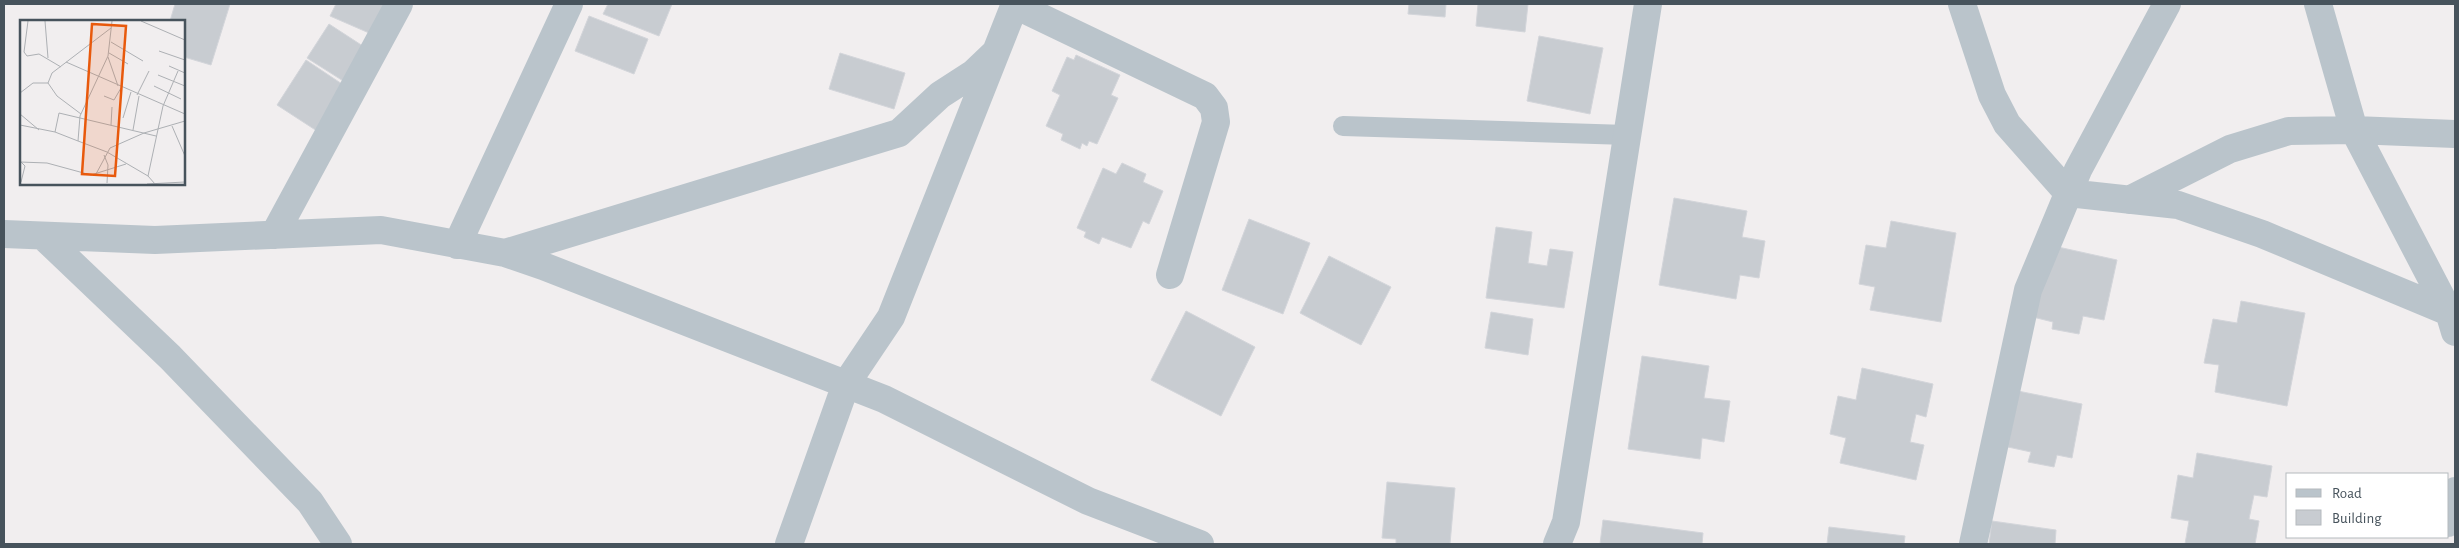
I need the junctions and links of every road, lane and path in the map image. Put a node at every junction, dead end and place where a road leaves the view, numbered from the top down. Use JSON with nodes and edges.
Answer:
{"nodes":[{"id":1,"x":399,"y":4,"type":"edge"},
{"id":2,"x":568,"y":4,"type":"edge"},
{"id":3,"x":1015,"y":4,"type":"edge"},
{"id":4,"x":1648,"y":4,"type":"edge"},
{"id":5,"x":1962,"y":4,"type":"edge"},
{"id":6,"x":2167,"y":4,"type":"edge"},
{"id":7,"x":2318,"y":4,"type":"edge"},
{"id":8,"x":998,"y":51,"type":"junction"},
{"id":9,"x":1343,"y":126,"type":"dead end"},
{"id":10,"x":2354,"y":130,"type":"junction"},
{"id":11,"x":2455,"y":134,"type":"edge"},
{"id":12,"x":1627,"y":135,"type":"junction"},
{"id":13,"x":2068,"y":193,"type":"junction"},
{"id":14,"x":2129,"y":200,"type":"junction"},
{"id":15,"x":4,"y":234,"type":"edge"},
{"id":16,"x":274,"y":235,"type":"junction"},
{"id":17,"x":44,"y":237,"type":"junction"},
{"id":18,"x":457,"y":245,"type":"junction"},
{"id":19,"x":504,"y":253,"type":"junction"},
{"id":20,"x":1170,"y":275,"type":"dead end"},
{"id":21,"x":2452,"y":322,"type":"edge"},
{"id":22,"x":846,"y":384,"type":"junction"},
{"id":23,"x":2455,"y":490,"type":"edge"},
{"id":24,"x":2449,"y":518,"type":"edge"},
{"id":25,"x":338,"y":544,"type":"edge"},
{"id":26,"x":789,"y":544,"type":"edge"},
{"id":27,"x":1200,"y":544,"type":"edge"},
{"id":28,"x":1557,"y":544,"type":"edge"},
{"id":29,"x":1973,"y":544,"type":"edge"}],
"edges":[{"from":1,"to":16,"type":"street"},
{"from":2,"to":18,"type":"street"},
{"from":3,"to":8,"type":"street"},
{"from":3,"to":20,"type":"street"},
{"from":4,"to":12,"type":"street"},
{"from":5,"to":13,"type":"street"},
{"from":6,"to":13,"type":"street"},
{"from":7,"to":10,"type":"street"},
{"from":8,"to":19,"type":"street"},
{"from":8,"to":22,"type":"street"},
{"from":9,"to":12,"type":"lane"},
{"from":10,"to":11,"type":"street"},
{"from":10,"to":14,"type":"street"},
{"from":10,"to":21,"type":"street"},
{"from":12,"to":28,"type":"street"},
{"from":13,"to":14,"type":"street"},
{"from":13,"to":29,"type":"street"},
{"from":14,"to":21,"type":"street"},
{"from":15,"to":17,"type":"street"},
{"from":16,"to":17,"type":"street"},
{"from":16,"to":18,"type":"street"},
{"from":17,"to":25,"type":"street"},
{"from":18,"to":19,"type":"street"},
{"from":19,"to":22,"type":"street"},
{"from":22,"to":26,"type":"street"},
{"from":22,"to":27,"type":"street"},
{"from":23,"to":24,"type":"street"}]}
